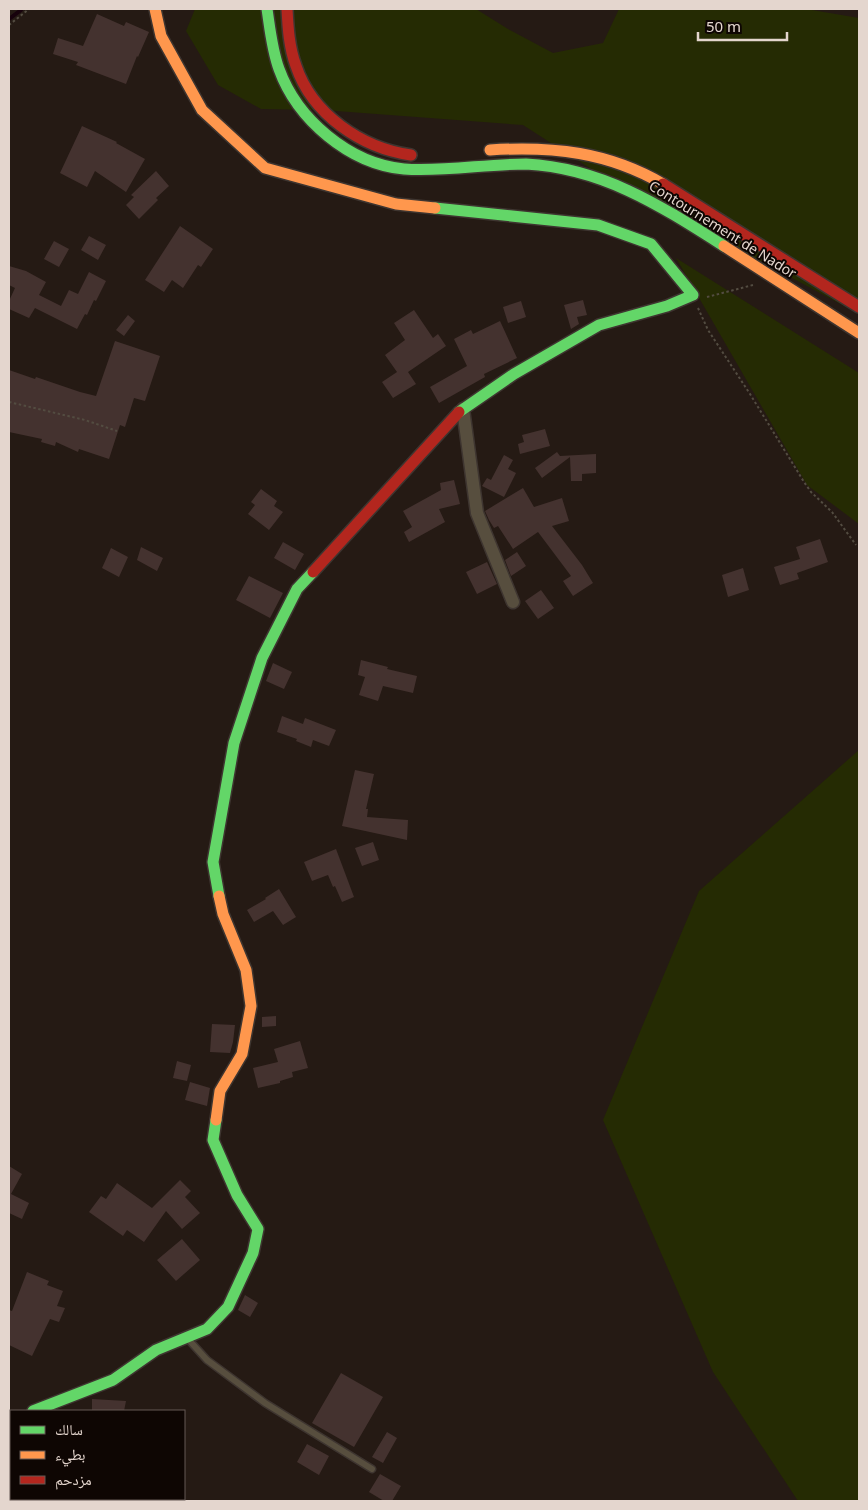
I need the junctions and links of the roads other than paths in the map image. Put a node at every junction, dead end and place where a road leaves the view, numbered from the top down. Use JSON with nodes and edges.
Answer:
{"nodes":[{"id":1,"x":155,"y":9,"type":"edge"},
{"id":2,"x":267,"y":9,"type":"edge"},
{"id":3,"x":287,"y":9,"type":"edge"},
{"id":4,"x":481,"y":151,"type":"dead end"},
{"id":5,"x":423,"y":155,"type":"dead end"},
{"id":6,"x":859,"y":308,"type":"edge"},
{"id":7,"x":859,"y":332,"type":"edge"},
{"id":8,"x":463,"y":409,"type":"junction"},
{"id":9,"x":513,"y":602,"type":"dead end"},
{"id":10,"x":187,"y":1337,"type":"junction"},
{"id":11,"x":35,"y":1410,"type":"edge"},
{"id":12,"x":372,"y":1468,"type":"dead end"}],
"edges":[{"from":1,"to":8,"type":"main road"},
{"from":2,"to":7,"type":"main road","name":"Contournement de Nador"},
{"from":3,"to":5,"type":"main road"},
{"from":4,"to":6,"type":"main road","name":"Contournement de Nador"},
{"from":8,"to":9,"type":"street"},
{"from":8,"to":10,"type":"main road"},
{"from":10,"to":11,"type":"main road"},
{"from":10,"to":12,"type":"lane"}]}
